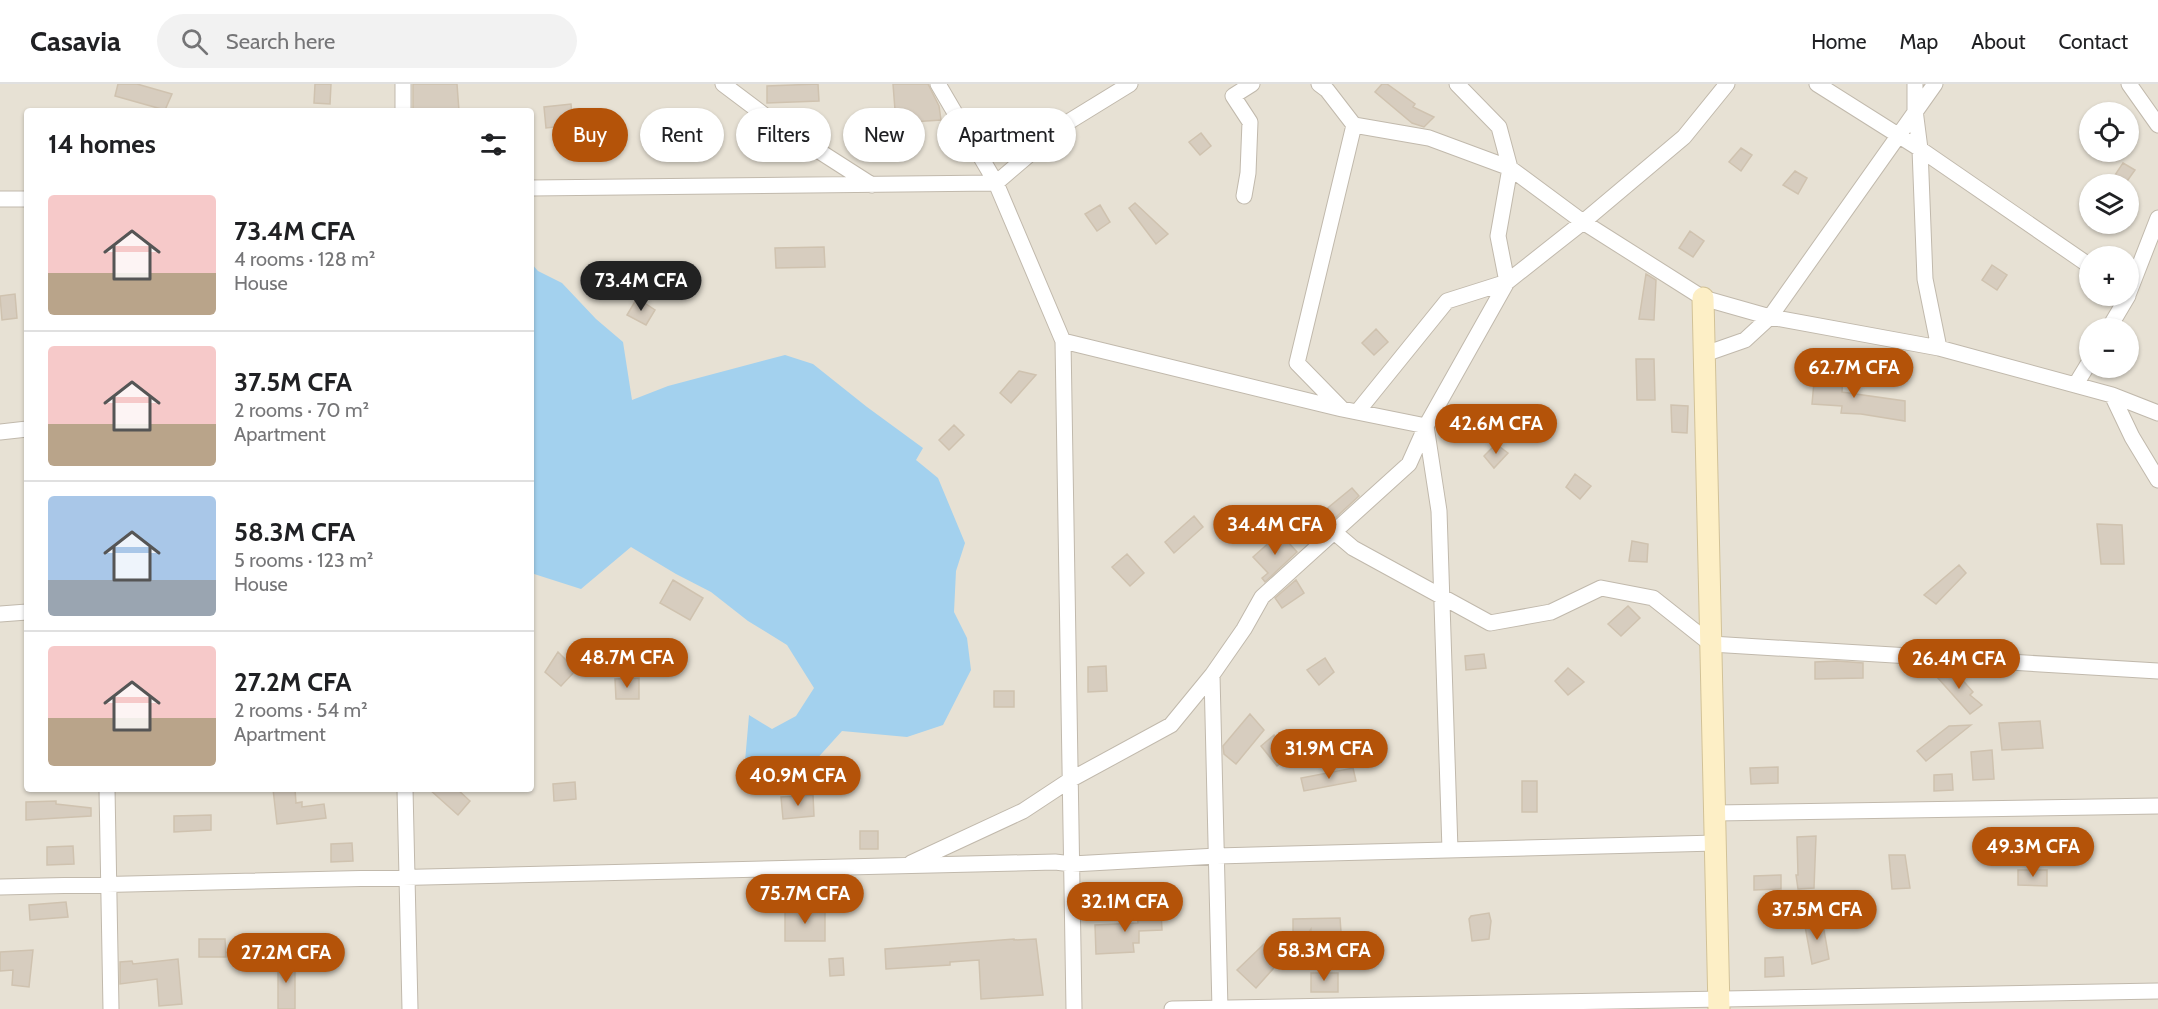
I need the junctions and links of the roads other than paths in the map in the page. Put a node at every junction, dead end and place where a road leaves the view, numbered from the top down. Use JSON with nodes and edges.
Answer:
{"nodes":[{"id":1,"x":403,"y":84,"type":"edge"},
{"id":2,"x":723,"y":84,"type":"edge"},
{"id":3,"x":938,"y":84,"type":"edge"},
{"id":4,"x":1130,"y":84,"type":"edge"},
{"id":5,"x":1252,"y":84,"type":"edge"},
{"id":6,"x":1457,"y":84,"type":"edge"},
{"id":7,"x":1727,"y":84,"type":"edge"},
{"id":8,"x":1818,"y":84,"type":"edge"},
{"id":9,"x":1916,"y":84,"type":"edge"},
{"id":10,"x":1935,"y":84,"type":"edge"},
{"id":11,"x":1327,"y":86,"type":"edge"},
{"id":12,"x":2133,"y":86,"type":"edge"},
{"id":13,"x":403,"y":108,"type":"edge"},
{"id":14,"x":1915,"y":110,"type":"junction"},
{"id":15,"x":1354,"y":125,"type":"junction"},
{"id":16,"x":2158,"y":125,"type":"edge"},
{"id":17,"x":1897,"y":135,"type":"junction"},
{"id":18,"x":1920,"y":149,"type":"junction"},
{"id":19,"x":1510,"y":168,"type":"junction"},
{"id":20,"x":996,"y":183,"type":"junction"},
{"id":21,"x":872,"y":185,"type":"junction"},
{"id":22,"x":534,"y":188,"type":"edge"},
{"id":23,"x":1244,"y":196,"type":"dead end"},
{"id":24,"x":24,"y":198,"type":"edge"},
{"id":25,"x":0,"y":199,"type":"edge"},
{"id":26,"x":2158,"y":218,"type":"edge"},
{"id":27,"x":1583,"y":222,"type":"junction"},
{"id":28,"x":2079,"y":258,"type":"edge"},
{"id":29,"x":2139,"y":268,"type":"edge"},
{"id":30,"x":1507,"y":282,"type":"junction"},
{"id":31,"x":1703,"y":298,"type":"junction"},
{"id":32,"x":1770,"y":317,"type":"junction"},
{"id":33,"x":1063,"y":341,"type":"junction"},
{"id":34,"x":1939,"y":348,"type":"junction"},
{"id":35,"x":1705,"y":354,"type":"junction"},
{"id":36,"x":2080,"y":378,"type":"edge"},
{"id":37,"x":2076,"y":384,"type":"junction"},
{"id":38,"x":2112,"y":395,"type":"junction"},
{"id":39,"x":1342,"y":409,"type":"junction"},
{"id":40,"x":1358,"y":411,"type":"junction"},
{"id":41,"x":2158,"y":413,"type":"edge"},
{"id":42,"x":1426,"y":426,"type":"junction"},
{"id":43,"x":24,"y":429,"type":"edge"},
{"id":44,"x":0,"y":432,"type":"edge"},
{"id":45,"x":2158,"y":480,"type":"edge"},
{"id":46,"x":1333,"y":531,"type":"junction"},
{"id":47,"x":1441,"y":596,"type":"junction"},
{"id":48,"x":24,"y":612,"type":"edge"},
{"id":49,"x":0,"y":614,"type":"edge"},
{"id":50,"x":1711,"y":644,"type":"junction"},
{"id":51,"x":2158,"y":671,"type":"edge"},
{"id":52,"x":1212,"y":675,"type":"junction"},
{"id":53,"x":1070,"y":780,"type":"junction"},
{"id":54,"x":107,"y":792,"type":"edge"},
{"id":55,"x":405,"y":792,"type":"edge"},
{"id":56,"x":2158,"y":806,"type":"edge"},
{"id":57,"x":1715,"y":813,"type":"junction"},
{"id":58,"x":1716,"y":843,"type":"junction"},
{"id":59,"x":1450,"y":850,"type":"junction"},
{"id":60,"x":1217,"y":856,"type":"junction"},
{"id":61,"x":1072,"y":864,"type":"junction"},
{"id":62,"x":903,"y":866,"type":"junction"},
{"id":63,"x":407,"y":876,"type":"junction"},
{"id":64,"x":109,"y":884,"type":"junction"},
{"id":65,"x":0,"y":887,"type":"edge"},
{"id":66,"x":2158,"y":991,"type":"edge"},
{"id":67,"x":1719,"y":1004,"type":"edge"},
{"id":68,"x":1220,"y":1008,"type":"edge"},
{"id":69,"x":111,"y":1009,"type":"edge"},
{"id":70,"x":410,"y":1009,"type":"edge"},
{"id":71,"x":1074,"y":1009,"type":"edge"},
{"id":72,"x":1172,"y":1009,"type":"edge"}],
"edges":[{"from":1,"to":13,"type":"street"},
{"from":2,"to":21,"type":"street"},
{"from":3,"to":20,"type":"street"},
{"from":4,"to":20,"type":"street"},
{"from":5,"to":23,"type":"street"},
{"from":6,"to":19,"type":"street"},
{"from":7,"to":27,"type":"street"},
{"from":8,"to":17,"type":"street"},
{"from":9,"to":14,"type":"street"},
{"from":10,"to":14,"type":"street"},
{"from":11,"to":15,"type":"street"},
{"from":12,"to":16,"type":"street"},
{"from":14,"to":17,"type":"street"},
{"from":14,"to":18,"type":"street"},
{"from":15,"to":19,"type":"street"},
{"from":15,"to":39,"type":"street"},
{"from":17,"to":18,"type":"street"},
{"from":17,"to":32,"type":"street"},
{"from":18,"to":28,"type":"street"},
{"from":18,"to":34,"type":"street"},
{"from":19,"to":27,"type":"street"},
{"from":19,"to":30,"type":"street"},
{"from":20,"to":21,"type":"street"},
{"from":20,"to":33,"type":"street"},
{"from":21,"to":22,"type":"street"},
{"from":24,"to":25,"type":"street"},
{"from":26,"to":29,"type":"street"},
{"from":27,"to":30,"type":"street"},
{"from":27,"to":31,"type":"street"},
{"from":30,"to":40,"type":"street"},
{"from":30,"to":42,"type":"street"},
{"from":31,"to":32,"type":"street"},
{"from":31,"to":35,"type":"street"},
{"from":32,"to":34,"type":"street"},
{"from":32,"to":35,"type":"street"},
{"from":33,"to":39,"type":"street"},
{"from":33,"to":53,"type":"street"},
{"from":34,"to":37,"type":"street"},
{"from":35,"to":50,"type":"street"},
{"from":36,"to":37,"type":"street"},
{"from":37,"to":38,"type":"street"},
{"from":38,"to":41,"type":"street"},
{"from":38,"to":45,"type":"street"},
{"from":39,"to":40,"type":"street"},
{"from":40,"to":42,"type":"street"},
{"from":42,"to":46,"type":"street"},
{"from":42,"to":47,"type":"street"},
{"from":43,"to":44,"type":"street"},
{"from":46,"to":47,"type":"street"},
{"from":46,"to":52,"type":"street"},
{"from":47,"to":50,"type":"street"},
{"from":47,"to":59,"type":"street"},
{"from":48,"to":49,"type":"street"},
{"from":50,"to":51,"type":"street"},
{"from":50,"to":57,"type":"street"},
{"from":52,"to":53,"type":"street"},
{"from":52,"to":60,"type":"street"},
{"from":53,"to":61,"type":"street"},
{"from":53,"to":62,"type":"street"},
{"from":54,"to":64,"type":"street"},
{"from":55,"to":63,"type":"street"},
{"from":56,"to":57,"type":"street"},
{"from":57,"to":58,"type":"street"},
{"from":58,"to":59,"type":"street"},
{"from":58,"to":67,"type":"street"},
{"from":59,"to":60,"type":"street"},
{"from":60,"to":61,"type":"street"},
{"from":60,"to":68,"type":"street"},
{"from":61,"to":62,"type":"street"},
{"from":61,"to":71,"type":"street"},
{"from":62,"to":63,"type":"street"},
{"from":63,"to":64,"type":"street"},
{"from":63,"to":70,"type":"street"},
{"from":64,"to":65,"type":"street"},
{"from":64,"to":69,"type":"street"},
{"from":66,"to":67,"type":"street"},
{"from":67,"to":68,"type":"street"},
{"from":68,"to":72,"type":"street"}]}
